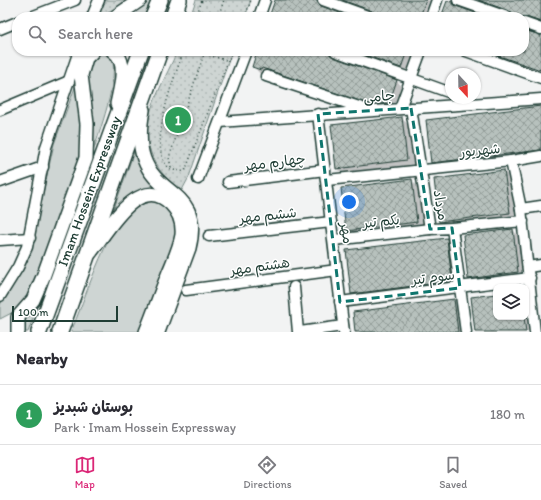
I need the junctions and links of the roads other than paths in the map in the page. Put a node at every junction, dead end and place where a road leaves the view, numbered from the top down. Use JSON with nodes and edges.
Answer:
{"nodes":[{"id":1,"x":75,"y":0,"type":"edge"},
{"id":2,"x":98,"y":0,"type":"edge"},
{"id":3,"x":140,"y":0,"type":"edge"},
{"id":4,"x":160,"y":0,"type":"edge"},
{"id":5,"x":179,"y":0,"type":"edge"},
{"id":6,"x":265,"y":0,"type":"edge"},
{"id":7,"x":323,"y":0,"type":"edge"},
{"id":8,"x":437,"y":0,"type":"edge"},
{"id":9,"x":458,"y":0,"type":"edge"},
{"id":10,"x":44,"y":12,"type":"edge"},
{"id":11,"x":94,"y":12,"type":"edge"},
{"id":12,"x":122,"y":12,"type":"edge"},
{"id":13,"x":156,"y":12,"type":"edge"},
{"id":14,"x":175,"y":12,"type":"edge"},
{"id":15,"x":261,"y":12,"type":"edge"},
{"id":16,"x":356,"y":12,"type":"edge"},
{"id":17,"x":433,"y":12,"type":"edge"},
{"id":18,"x":493,"y":12,"type":"edge"},
{"id":19,"x":12,"y":24,"type":"edge"},
{"id":20,"x":529,"y":25,"type":"edge"},
{"id":21,"x":0,"y":29,"type":"edge"},
{"id":22,"x":541,"y":29,"type":"edge"},
{"id":23,"x":78,"y":56,"type":"edge"},
{"id":24,"x":88,"y":56,"type":"edge"},
{"id":25,"x":118,"y":56,"type":"edge"},
{"id":26,"x":138,"y":56,"type":"edge"},
{"id":27,"x":158,"y":56,"type":"edge"},
{"id":28,"x":244,"y":56,"type":"edge"},
{"id":29,"x":349,"y":56,"type":"edge"},
{"id":30,"x":419,"y":56,"type":"edge"},
{"id":31,"x":480,"y":56,"type":"edge"},
{"id":32,"x":266,"y":76,"type":"dead end"},
{"id":33,"x":412,"y":78,"type":"junction"},
{"id":34,"x":541,"y":78,"type":"edge"},
{"id":35,"x":69,"y":81,"type":"junction"},
{"id":36,"x":445,"y":90,"type":"edge"},
{"id":37,"x":146,"y":91,"type":"junction"},
{"id":38,"x":541,"y":99,"type":"edge"},
{"id":39,"x":481,"y":103,"type":"edge"},
{"id":40,"x":466,"y":104,"type":"edge"},
{"id":41,"x":400,"y":108,"type":"junction"},
{"id":42,"x":411,"y":108,"type":"junction"},
{"id":43,"x":0,"y":110,"type":"edge"},
{"id":44,"x":370,"y":110,"type":"junction"},
{"id":45,"x":318,"y":114,"type":"junction"},
{"id":46,"x":116,"y":116,"type":"junction"},
{"id":47,"x":220,"y":122,"type":"junction"},
{"id":48,"x":541,"y":156,"type":"edge"},
{"id":49,"x":511,"y":161,"type":"junction"},
{"id":50,"x":43,"y":167,"type":"junction"},
{"id":51,"x":420,"y":170,"type":"junction"},
{"id":52,"x":326,"y":175,"type":"junction"},
{"id":53,"x":198,"y":179,"type":"dead end"},
{"id":54,"x":0,"y":182,"type":"edge"},
{"id":55,"x":228,"y":182,"type":"dead end"},
{"id":56,"x":541,"y":206,"type":"edge"},
{"id":57,"x":521,"y":209,"type":"junction"},
{"id":58,"x":523,"y":221,"type":"junction"},
{"id":59,"x":331,"y":222,"type":"junction"},
{"id":60,"x":452,"y":228,"type":"junction"},
{"id":61,"x":430,"y":229,"type":"junction"},
{"id":62,"x":209,"y":236,"type":"dead end"},
{"id":63,"x":30,"y":238,"type":"junction"},
{"id":64,"x":0,"y":240,"type":"edge"},
{"id":65,"x":334,"y":240,"type":"junction"},
{"id":66,"x":86,"y":259,"type":"junction"},
{"id":67,"x":541,"y":266,"type":"edge"},
{"id":68,"x":528,"y":267,"type":"junction"},
{"id":69,"x":337,"y":270,"type":"junction"},
{"id":70,"x":530,"y":278,"type":"junction"},
{"id":71,"x":294,"y":287,"type":"dead end"},
{"id":72,"x":460,"y":288,"type":"junction"},
{"id":73,"x":186,"y":290,"type":"dead end"},
{"id":74,"x":0,"y":296,"type":"edge"},
{"id":75,"x":340,"y":302,"type":"junction"},
{"id":76,"x":41,"y":327,"type":"edge"},
{"id":77,"x":344,"y":329,"type":"edge"},
{"id":78,"x":61,"y":330,"type":"edge"},
{"id":79,"x":18,"y":332,"type":"edge"},
{"id":80,"x":146,"y":332,"type":"edge"},
{"id":81,"x":158,"y":332,"type":"edge"},
{"id":82,"x":299,"y":332,"type":"edge"},
{"id":83,"x":466,"y":332,"type":"edge"},
{"id":84,"x":535,"y":332,"type":"edge"}],
"edges":[{"from":1,"to":10,"type":"street"},
{"from":2,"to":11,"type":"street"},
{"from":3,"to":12,"type":"main road"},
{"from":4,"to":13,"type":"highway"},
{"from":5,"to":14,"type":"highway"},
{"from":6,"to":15,"type":"street"},
{"from":7,"to":16,"type":"street"},
{"from":8,"to":17,"type":"street"},
{"from":9,"to":18,"type":"street"},
{"from":19,"to":21,"type":"street"},
{"from":20,"to":22,"type":"street"},
{"from":23,"to":35,"type":"street"},
{"from":24,"to":79,"type":"main road"},
{"from":25,"to":46,"type":"main road"},
{"from":26,"to":46,"type":"highway","name":"Imam Hossein Expressway"},
{"from":27,"to":37,"type":"highway","name":"Imam Hossein Expressway"},
{"from":28,"to":47,"type":"street"},
{"from":29,"to":33,"type":"street"},
{"from":30,"to":33,"type":"street"},
{"from":31,"to":34,"type":"street"},
{"from":32,"to":44,"type":"street"},
{"from":33,"to":36,"type":"street"},
{"from":33,"to":41,"type":"street"},
{"from":35,"to":43,"type":"street"},
{"from":35,"to":50,"type":"street"},
{"from":37,"to":66,"type":"highway","name":"Imam Hossein Expressway"},
{"from":37,"to":81,"type":"main road"},
{"from":38,"to":39,"type":"street","name":"جامی"},
{"from":40,"to":42,"type":"street","name":"جامی"},
{"from":41,"to":42,"type":"street","name":"جامی"},
{"from":41,"to":44,"type":"street","name":"جامی"},
{"from":42,"to":51,"type":"street","name":"مرداد"},
{"from":44,"to":45,"type":"street","name":"جامی"},
{"from":45,"to":47,"type":"street","name":"جامی"},
{"from":45,"to":52,"type":"street","name":"مهر"},
{"from":46,"to":76,"type":"highway","name":"Imam Hossein Expressway"},
{"from":47,"to":53,"type":"street"},
{"from":48,"to":49,"type":"street"},
{"from":49,"to":51,"type":"street","name":"شهریور"},
{"from":49,"to":57,"type":"street","name":"شهریور"},
{"from":50,"to":54,"type":"street"},
{"from":50,"to":63,"type":"street"},
{"from":51,"to":52,"type":"street","name":"شهریور"},
{"from":51,"to":61,"type":"street","name":"مرداد"},
{"from":52,"to":55,"type":"street","name":"چهارم مهر"},
{"from":52,"to":59,"type":"street","name":"مهر"},
{"from":56,"to":57,"type":"street"},
{"from":57,"to":58,"type":"street","name":"شهریور"},
{"from":58,"to":60,"type":"street"},
{"from":58,"to":68,"type":"street","name":"شهریور"},
{"from":59,"to":62,"type":"street","name":"ششم مهر"},
{"from":59,"to":65,"type":"street","name":"مهر"},
{"from":60,"to":61,"type":"street","name":"مرداد"},
{"from":60,"to":72,"type":"street","name":"مرداد"},
{"from":61,"to":65,"type":"street","name":"یکم تیر"},
{"from":63,"to":64,"type":"street"},
{"from":63,"to":74,"type":"street"},
{"from":65,"to":69,"type":"street","name":"مهر"},
{"from":66,"to":78,"type":"highway","name":"Imam Hossein Expressway"},
{"from":66,"to":80,"type":"main road"},
{"from":67,"to":68,"type":"street"},
{"from":68,"to":70,"type":"street","name":"شهریور"},
{"from":69,"to":73,"type":"street","name":"هشتم مهر"},
{"from":69,"to":75,"type":"street","name":"مهر"},
{"from":70,"to":72,"type":"street","name":"سوم تیر"},
{"from":70,"to":84,"type":"street","name":"شهریور"},
{"from":71,"to":82,"type":"street"},
{"from":72,"to":75,"type":"street","name":"سوم تیر"},
{"from":72,"to":83,"type":"street","name":"مرداد"},
{"from":75,"to":77,"type":"street","name":"مهر"},
{"from":77,"to":82,"type":"street"}]}
